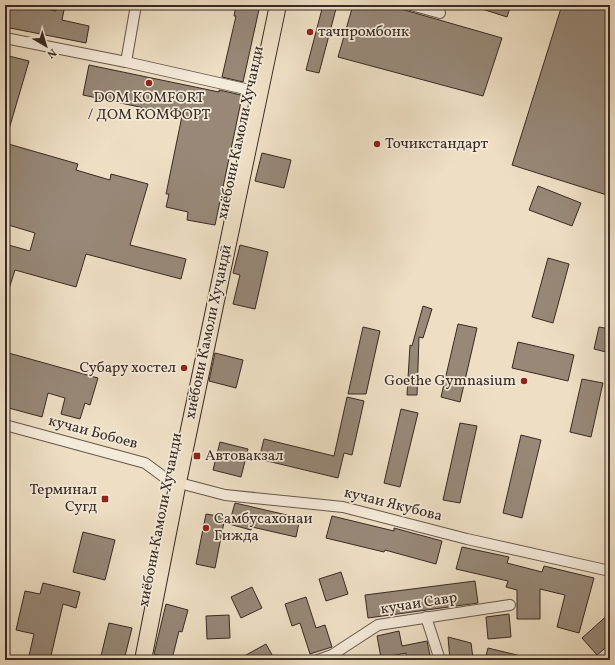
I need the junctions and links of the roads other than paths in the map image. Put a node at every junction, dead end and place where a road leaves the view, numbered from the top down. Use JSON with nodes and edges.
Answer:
{"nodes":[{"id":1,"x":136,"y":5,"type":"edge"},
{"id":2,"x":267,"y":5,"type":"edge"},
{"id":3,"x":278,"y":5,"type":"edge"},
{"id":4,"x":411,"y":5,"type":"edge"},
{"id":5,"x":440,"y":13,"type":"dead end"},
{"id":6,"x":5,"y":38,"type":"edge"},
{"id":7,"x":126,"y":62,"type":"junction"},
{"id":8,"x":250,"y":90,"type":"junction"},
{"id":9,"x":5,"y":425,"type":"edge"},
{"id":10,"x":173,"y":481,"type":"junction"},
{"id":11,"x":610,"y":571,"type":"edge"},
{"id":12,"x":510,"y":605,"type":"dead end"},
{"id":13,"x":426,"y":617,"type":"junction"},
{"id":14,"x":333,"y":658,"type":"edge"},
{"id":15,"x":134,"y":660,"type":"edge"},
{"id":16,"x":143,"y":660,"type":"edge"},
{"id":17,"x":318,"y":660,"type":"edge"},
{"id":18,"x":440,"y":660,"type":"edge"}],
"edges":[{"from":1,"to":7,"type":"street"},
{"from":2,"to":8,"type":"main road","name":"хиёбони Камоли Хучанди"},
{"from":3,"to":10,"type":"main road","name":"хиёбони Камоли Хуҷандӣ"},
{"from":4,"to":5,"type":"street"},
{"from":6,"to":7,"type":"street"},
{"from":7,"to":8,"type":"street"},
{"from":8,"to":10,"type":"main road","name":"хиёбони Камоли Хучанди"},
{"from":9,"to":10,"type":"street","name":"кучаи Бобоев"},
{"from":10,"to":11,"type":"street","name":"кучаи Якубова"},
{"from":10,"to":15,"type":"main road","name":"хиёбони Камоли Хучанди"},
{"from":10,"to":16,"type":"main road","name":"хиёбони Камоли Хуҷандӣ"},
{"from":12,"to":13,"type":"street","name":"кучаи Савр"},
{"from":13,"to":14,"type":"street","name":"кучаи Савр"},
{"from":13,"to":18,"type":"street"},
{"from":14,"to":17,"type":"street","name":"кучаи Савр"}]}
